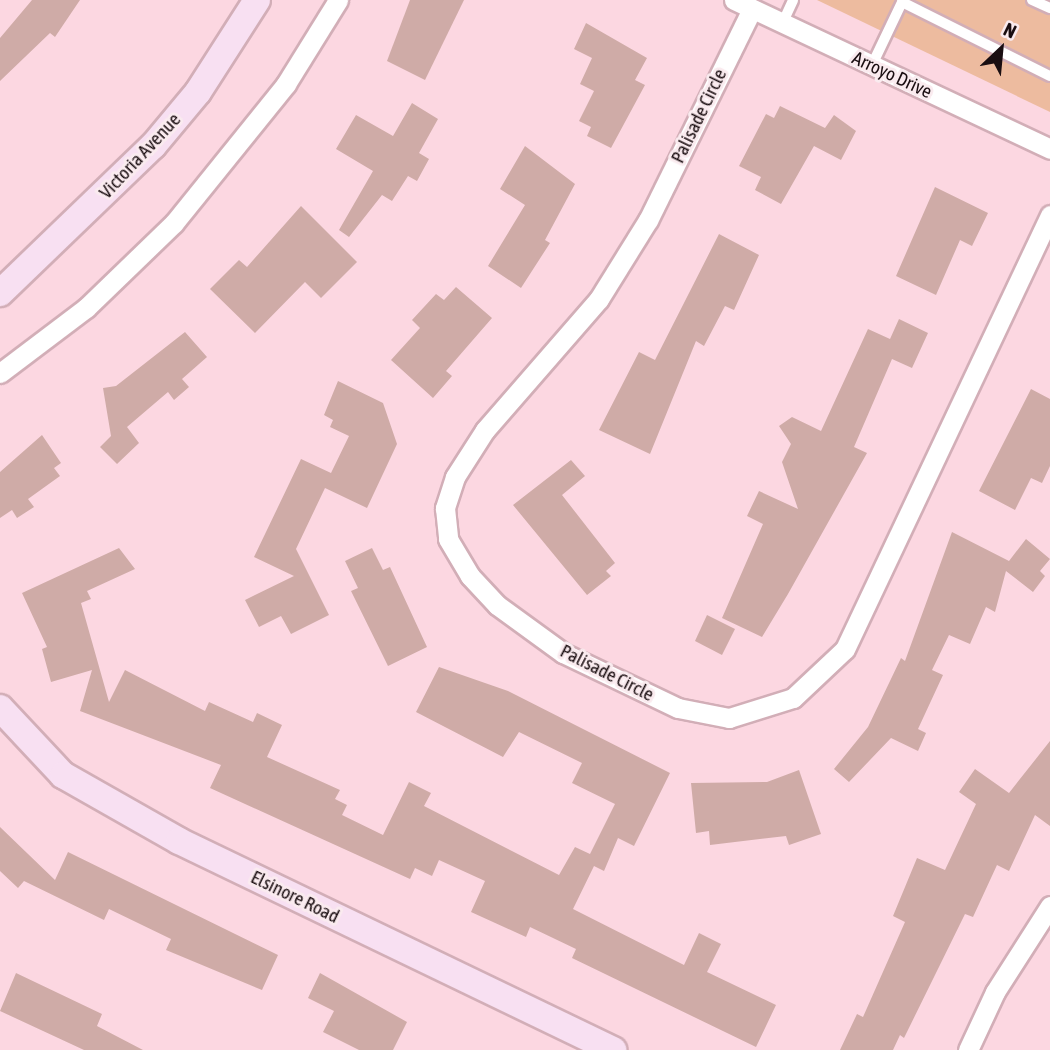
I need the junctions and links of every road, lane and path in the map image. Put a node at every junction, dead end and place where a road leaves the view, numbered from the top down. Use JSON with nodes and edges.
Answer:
{"nodes":[{"id":1,"x":257,"y":0,"type":"edge"},
{"id":2,"x":338,"y":0,"type":"edge"},
{"id":3,"x":734,"y":0,"type":"edge"},
{"id":4,"x":793,"y":0,"type":"edge"},
{"id":5,"x":1032,"y":0,"type":"edge"},
{"id":6,"x":901,"y":1,"type":"edge"},
{"id":7,"x":1050,"y":8,"type":"edge"},
{"id":8,"x":752,"y":9,"type":"junction"},
{"id":9,"x":782,"y":24,"type":"junction"},
{"id":10,"x":872,"y":65,"type":"junction"},
{"id":11,"x":1050,"y":76,"type":"edge"},
{"id":12,"x":1050,"y":149,"type":"edge"},
{"id":13,"x":1050,"y":215,"type":"edge"},
{"id":14,"x":0,"y":293,"type":"edge"},
{"id":15,"x":0,"y":373,"type":"edge"},
{"id":16,"x":0,"y":708,"type":"edge"},
{"id":17,"x":1050,"y":906,"type":"edge"},
{"id":18,"x":613,"y":1050,"type":"edge"},
{"id":19,"x":968,"y":1050,"type":"edge"}],
"edges":[{"from":1,"to":14,"type":"street","name":"Victoria Avenue"},
{"from":2,"to":15,"type":"street"},
{"from":3,"to":8,"type":"street","name":"Arroyo Drive"},
{"from":4,"to":9,"type":"lane"},
{"from":5,"to":7,"type":"lane"},
{"from":6,"to":10,"type":"lane"},
{"from":6,"to":11,"type":"lane"},
{"from":8,"to":9,"type":"street","name":"Arroyo Drive"},
{"from":8,"to":13,"type":"street","name":"Palisade Circle"},
{"from":9,"to":10,"type":"street","name":"Arroyo Drive"},
{"from":10,"to":12,"type":"street","name":"Arroyo Drive"},
{"from":16,"to":18,"type":"street","name":"Elsinore Road"},
{"from":17,"to":19,"type":"street"}]}
